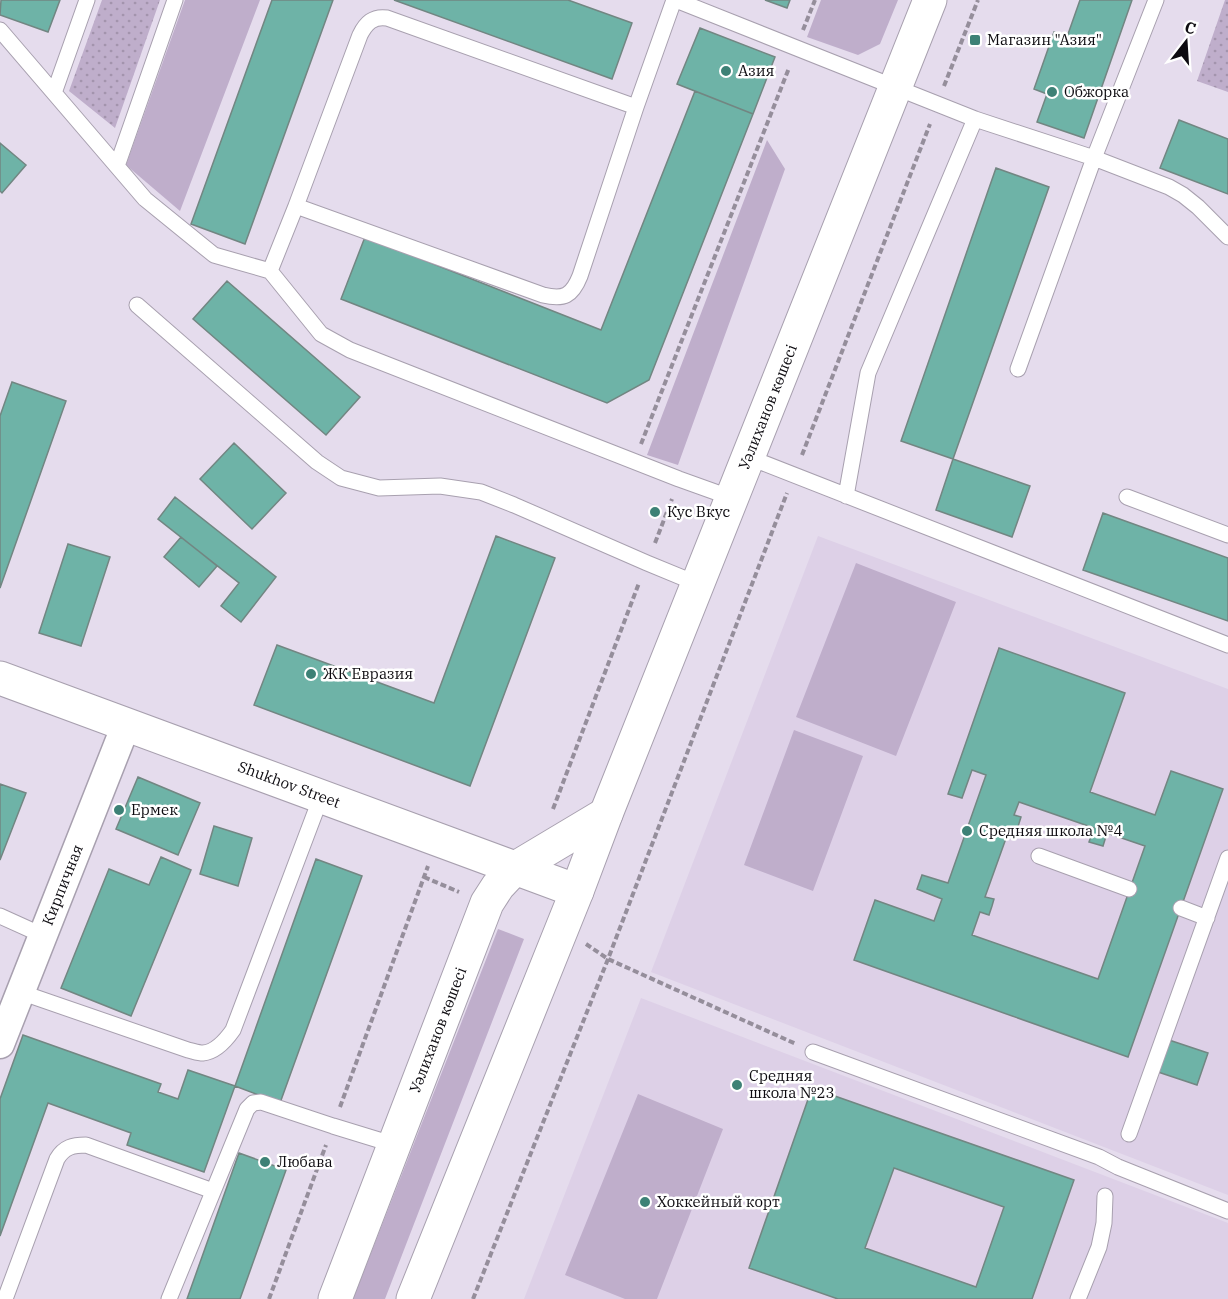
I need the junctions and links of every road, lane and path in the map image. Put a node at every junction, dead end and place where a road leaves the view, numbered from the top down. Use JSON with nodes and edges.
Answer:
{"nodes":[{"id":1,"x":87,"y":0,"type":"edge"},
{"id":2,"x":175,"y":0,"type":"edge"},
{"id":3,"x":675,"y":0,"type":"edge"},
{"id":4,"x":815,"y":0,"type":"edge"},
{"id":5,"x":930,"y":0,"type":"edge"},
{"id":6,"x":978,"y":0,"type":"edge"},
{"id":7,"x":1156,"y":0,"type":"edge"},
{"id":8,"x":0,"y":30,"type":"edge"},
{"id":9,"x":797,"y":47,"type":"junction"},
{"id":10,"x":895,"y":87,"type":"junction"},
{"id":11,"x":54,"y":93,"type":"junction"},
{"id":12,"x":938,"y":104,"type":"junction"},
{"id":13,"x":636,"y":107,"type":"junction"},
{"id":14,"x":975,"y":119,"type":"junction"},
{"id":15,"x":1094,"y":158,"type":"junction"},
{"id":16,"x":117,"y":166,"type":"junction"},
{"id":17,"x":296,"y":206,"type":"junction"},
{"id":18,"x":1228,"y":237,"type":"edge"},
{"id":19,"x":270,"y":271,"type":"junction"},
{"id":20,"x":137,"y":305,"type":"dead end"},
{"id":21,"x":1018,"y":369,"type":"dead end"},
{"id":22,"x":748,"y":457,"type":"junction"},
{"id":23,"x":634,"y":461,"type":"junction"},
{"id":24,"x":794,"y":476,"type":"junction"},
{"id":25,"x":679,"y":479,"type":"junction"},
{"id":26,"x":846,"y":496,"type":"junction"},
{"id":27,"x":1126,"y":496,"type":"dead end"},
{"id":28,"x":732,"y":498,"type":"junction"},
{"id":29,"x":1228,"y":535,"type":"edge"},
{"id":30,"x":647,"y":563,"type":"junction"},
{"id":31,"x":698,"y":584,"type":"junction"},
{"id":32,"x":1228,"y":645,"type":"edge"},
{"id":33,"x":0,"y":678,"type":"edge"},
{"id":34,"x":126,"y":725,"type":"junction"},
{"id":35,"x":321,"y":796,"type":"junction"},
{"id":36,"x":552,"y":813,"type":"dead end"},
{"id":37,"x":606,"y":814,"type":"junction"},
{"id":38,"x":438,"y":840,"type":"junction"},
{"id":39,"x":1039,"y":856,"type":"dead end"},
{"id":40,"x":1228,"y":858,"type":"edge"},
{"id":41,"x":514,"y":869,"type":"junction"},
{"id":42,"x":424,"y":877,"type":"junction"},
{"id":43,"x":1129,"y":890,"type":"dead end"},
{"id":44,"x":577,"y":891,"type":"junction"},
{"id":45,"x":487,"y":903,"type":"junction"},
{"id":46,"x":1181,"y":908,"type":"dead end"},
{"id":47,"x":0,"y":916,"type":"edge"},
{"id":48,"x":1207,"y":918,"type":"junction"},
{"id":49,"x":42,"y":935,"type":"junction"},
{"id":50,"x":608,"y":959,"type":"junction"},
{"id":51,"x":20,"y":992,"type":"junction"},
{"id":52,"x":0,"y":1044,"type":"edge"},
{"id":53,"x":813,"y":1052,"type":"joint"},
{"id":54,"x":333,"y":1126,"type":"junction"},
{"id":55,"x":1129,"y":1134,"type":"dead end"},
{"id":56,"x":395,"y":1145,"type":"junction"},
{"id":57,"x":213,"y":1191,"type":"junction"},
{"id":58,"x":1105,"y":1197,"type":"dead end"},
{"id":59,"x":1228,"y":1210,"type":"edge"},
{"id":60,"x":5,"y":1299,"type":"edge"},
{"id":61,"x":169,"y":1299,"type":"edge"},
{"id":62,"x":269,"y":1299,"type":"edge"},
{"id":63,"x":335,"y":1299,"type":"edge"},
{"id":64,"x":413,"y":1299,"type":"edge"},
{"id":65,"x":473,"y":1299,"type":"edge"},
{"id":66,"x":1078,"y":1299,"type":"edge"}],
"edges":[{"from":1,"to":11,"type":"lane"},
{"from":2,"to":16,"type":"lane"},
{"from":3,"to":9,"type":"lane"},
{"from":3,"to":13,"type":"lane"},
{"from":4,"to":9,"type":"path"},
{"from":5,"to":10,"type":"main road","name":"Уәлиханов көшесі"},
{"from":6,"to":12,"type":"path"},
{"from":7,"to":15,"type":"lane"},
{"from":8,"to":11,"type":"lane"},
{"from":9,"to":10,"type":"lane"},
{"from":9,"to":23,"type":"path"},
{"from":10,"to":12,"type":"lane"},
{"from":10,"to":22,"type":"main road","name":"Уәлиханов көшесі"},
{"from":11,"to":16,"type":"lane"},
{"from":12,"to":14,"type":"lane"},
{"from":12,"to":24,"type":"path"},
{"from":13,"to":17,"type":"lane"},
{"from":13,"to":17,"type":"lane"},
{"from":14,"to":15,"type":"lane"},
{"from":14,"to":26,"type":"lane"},
{"from":15,"to":18,"type":"lane"},
{"from":15,"to":21,"type":"lane"},
{"from":16,"to":19,"type":"lane"},
{"from":17,"to":19,"type":"lane"},
{"from":19,"to":23,"type":"lane"},
{"from":20,"to":30,"type":"lane"},
{"from":22,"to":24,"type":"lane"},
{"from":22,"to":28,"type":"main road","name":"Уәлиханов көшесі"},
{"from":23,"to":25,"type":"lane"},
{"from":24,"to":26,"type":"lane"},
{"from":24,"to":50,"type":"path"},
{"from":25,"to":28,"type":"lane"},
{"from":25,"to":30,"type":"path"},
{"from":26,"to":32,"type":"lane"},
{"from":27,"to":29,"type":"lane"},
{"from":28,"to":31,"type":"main road","name":"Уәлиханов көшесі"},
{"from":30,"to":31,"type":"lane"},
{"from":30,"to":36,"type":"path"},
{"from":31,"to":37,"type":"main road","name":"Уәлиханов көшесі"},
{"from":33,"to":34,"type":"main road","name":"Shukhov Street"},
{"from":34,"to":35,"type":"main road","name":"Shukhov Street"},
{"from":34,"to":49,"type":"street","name":"Кирпичная"},
{"from":35,"to":38,"type":"main road","name":"Shukhov Street"},
{"from":35,"to":51,"type":"lane"},
{"from":37,"to":41,"type":"main road","name":"Уәлиханов көшесі"},
{"from":37,"to":44,"type":"main road","name":"Уәлиханов көшесі"},
{"from":38,"to":41,"type":"main road","name":"Shukhov Street"},
{"from":38,"to":42,"type":"path"},
{"from":39,"to":43,"type":"lane"},
{"from":40,"to":48,"type":"lane"},
{"from":41,"to":44,"type":"main road","name":"Shukhov Street"},
{"from":41,"to":45,"type":"main road","name":"Уәлиханов көшесі"},
{"from":42,"to":45,"type":"path"},
{"from":42,"to":54,"type":"path"},
{"from":44,"to":64,"type":"main road","name":"Уәлиханов көшесі"},
{"from":45,"to":56,"type":"main road","name":"Уәлиханов көшесі"},
{"from":46,"to":48,"type":"lane"},
{"from":47,"to":49,"type":"lane"},
{"from":48,"to":55,"type":"lane"},
{"from":49,"to":51,"type":"street","name":"Кирпичная"},
{"from":50,"to":53,"type":"path"},
{"from":50,"to":65,"type":"path"},
{"from":51,"to":52,"type":"street","name":"Кирпичная"},
{"from":53,"to":59,"type":"lane"},
{"from":54,"to":56,"type":"lane"},
{"from":54,"to":57,"type":"lane"},
{"from":54,"to":62,"type":"path"},
{"from":56,"to":63,"type":"main road","name":"Уәлиханов көшесі"},
{"from":57,"to":60,"type":"lane"},
{"from":57,"to":61,"type":"lane"},
{"from":58,"to":66,"type":"lane"}]}
